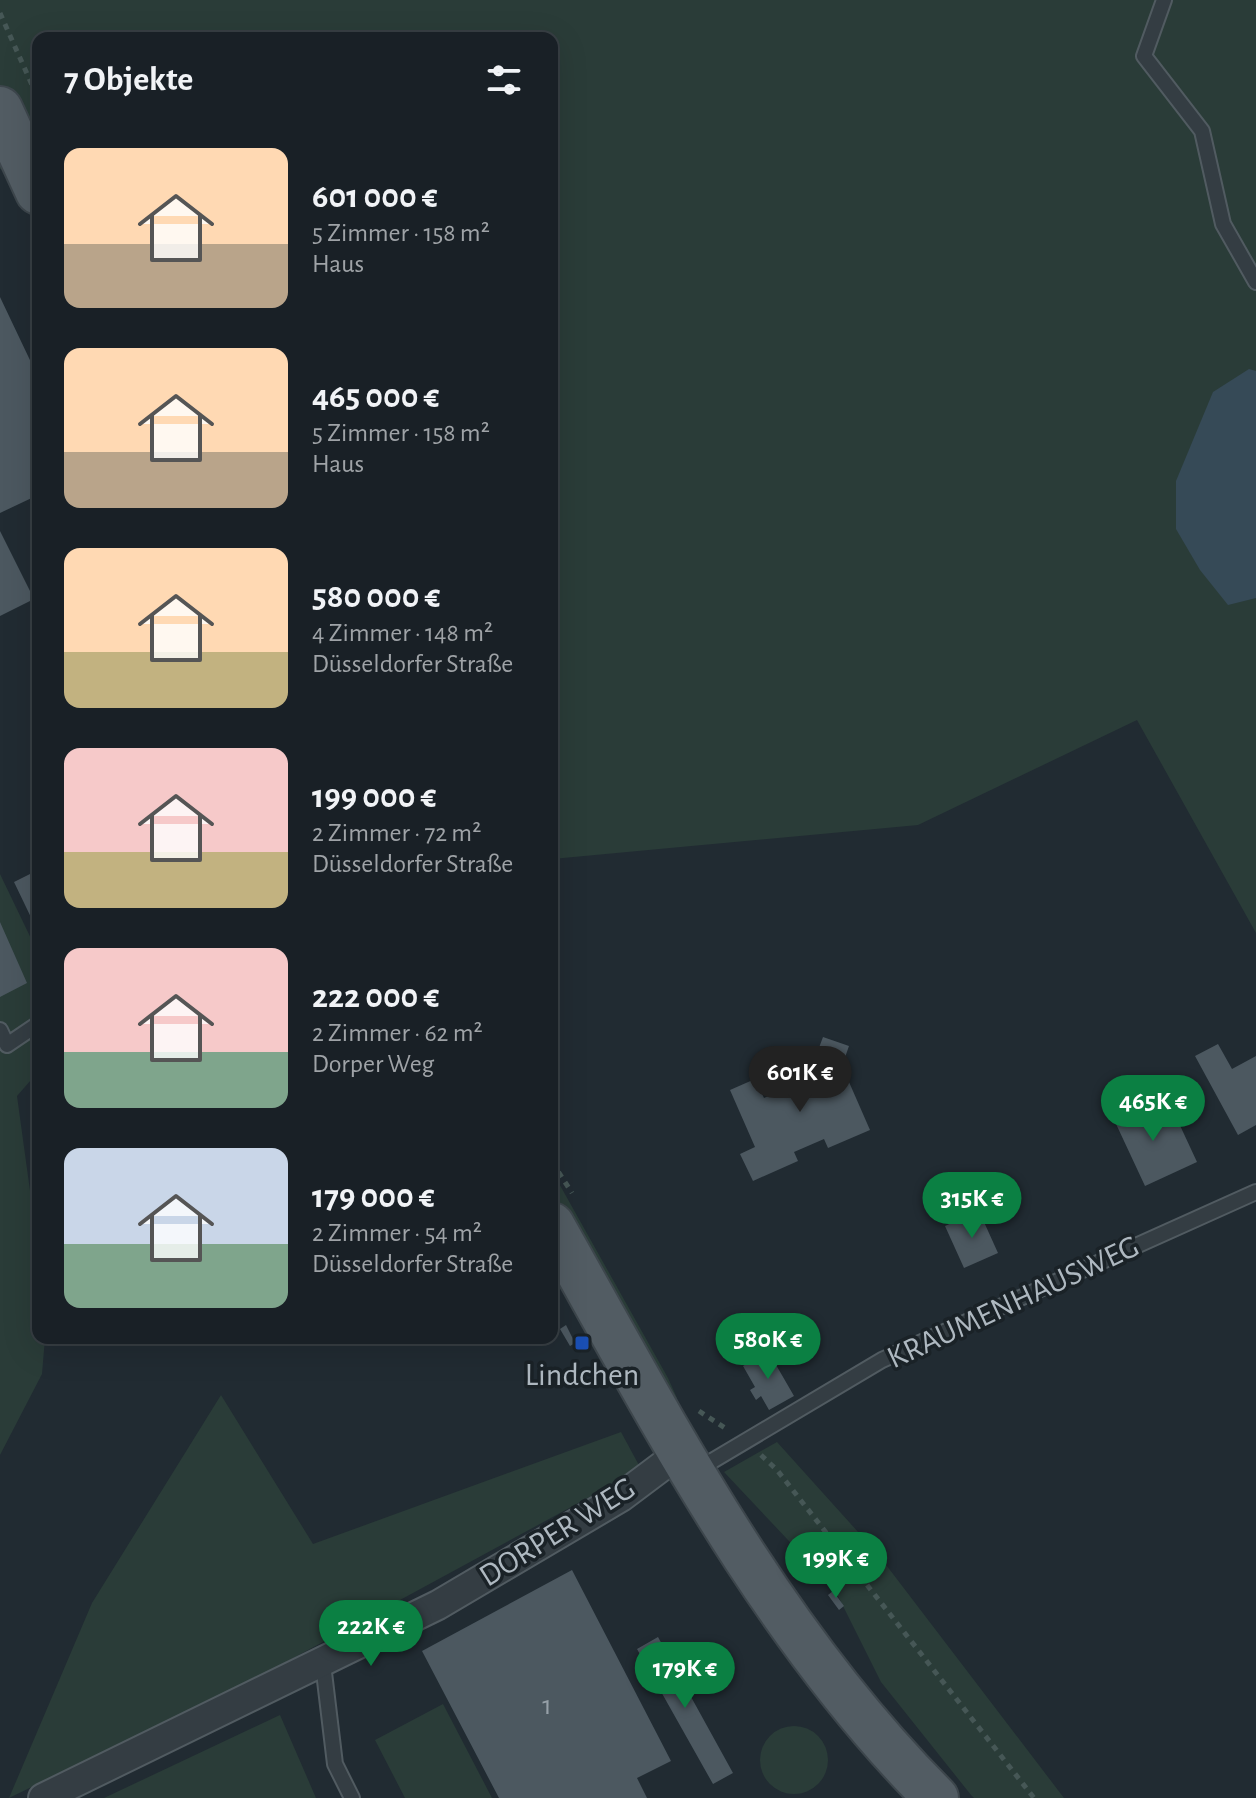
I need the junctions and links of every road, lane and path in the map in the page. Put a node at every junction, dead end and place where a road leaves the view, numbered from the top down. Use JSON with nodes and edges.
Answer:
{"nodes":[{"id":1,"x":1164,"y":0,"type":"edge"},
{"id":2,"x":0,"y":13,"type":"edge"},
{"id":3,"x":32,"y":85,"type":"edge"},
{"id":4,"x":0,"y":109,"type":"edge"},
{"id":5,"x":32,"y":179,"type":"edge"},
{"id":6,"x":1256,"y":282,"type":"edge"},
{"id":7,"x":32,"y":1028,"type":"edge"},
{"id":8,"x":0,"y":1030,"type":"edge"},
{"id":9,"x":1256,"y":1192,"type":"edge"},
{"id":10,"x":558,"y":1236,"type":"edge"},
{"id":11,"x":689,"y":1404,"type":"dead end"},
{"id":12,"x":746,"y":1441,"type":"junction"},
{"id":13,"x":687,"y":1462,"type":"junction"},
{"id":14,"x":323,"y":1664,"type":"junction"},
{"id":15,"x":43,"y":1798,"type":"edge"},
{"id":16,"x":352,"y":1798,"type":"edge"},
{"id":17,"x":936,"y":1798,"type":"edge"},
{"id":18,"x":1034,"y":1798,"type":"edge"}],
"edges":[{"from":1,"to":6,"type":"lane"},
{"from":2,"to":3,"type":"path"},
{"from":4,"to":5,"type":"main road"},
{"from":7,"to":8,"type":"lane"},
{"from":9,"to":12,"type":"lane","name":"KRAUMENHAUSWEG"},
{"from":10,"to":13,"type":"main road"},
{"from":11,"to":12,"type":"path"},
{"from":12,"to":13,"type":"lane","name":"KRAUMENHAUSWEG"},
{"from":12,"to":18,"type":"path"},
{"from":13,"to":14,"type":"street","name":"DORPER WEG"},
{"from":13,"to":17,"type":"main road"},
{"from":14,"to":15,"type":"street","name":"DORPER WEG"},
{"from":14,"to":16,"type":"lane"}]}
